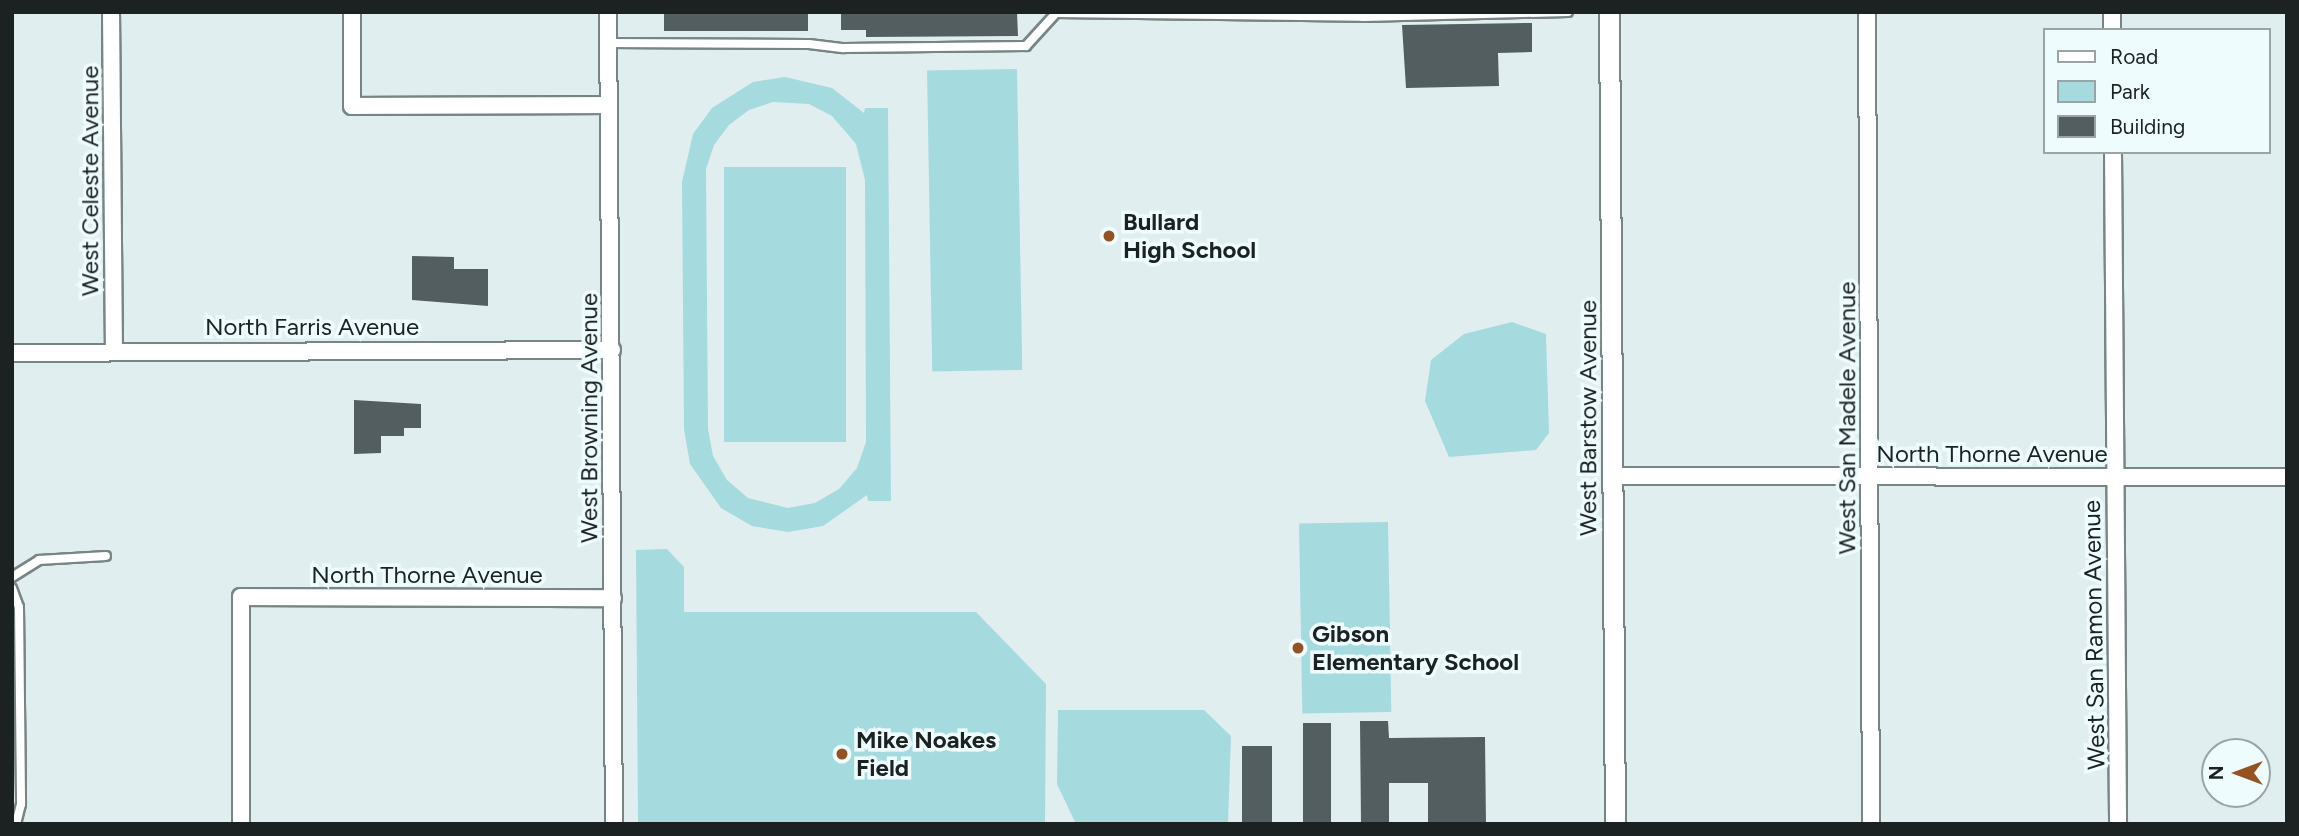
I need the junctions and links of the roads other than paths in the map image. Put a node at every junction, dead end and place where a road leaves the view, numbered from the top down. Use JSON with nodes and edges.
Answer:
{"nodes":[{"id":1,"x":111,"y":12,"type":"edge"},
{"id":2,"x":352,"y":12,"type":"edge"},
{"id":3,"x":608,"y":12,"type":"edge"},
{"id":4,"x":1567,"y":12,"type":"edge"},
{"id":5,"x":1609,"y":12,"type":"edge"},
{"id":6,"x":1867,"y":12,"type":"edge"},
{"id":7,"x":1056,"y":13,"type":"edge"},
{"id":8,"x":608,"y":43,"type":"junction"},
{"id":9,"x":608,"y":105,"type":"junction"},
{"id":10,"x":2113,"y":154,"type":"edge"},
{"id":11,"x":114,"y":349,"type":"junction"},
{"id":12,"x":612,"y":350,"type":"junction"},
{"id":13,"x":12,"y":353,"type":"edge"},
{"id":14,"x":1613,"y":475,"type":"junction"},
{"id":15,"x":1870,"y":476,"type":"junction"},
{"id":16,"x":2115,"y":477,"type":"junction"},
{"id":17,"x":2287,"y":477,"type":"edge"},
{"id":18,"x":106,"y":556,"type":"dead end"},
{"id":19,"x":12,"y":577,"type":"edge"},
{"id":20,"x":12,"y":588,"type":"edge"},
{"id":21,"x":613,"y":598,"type":"junction"},
{"id":22,"x":16,"y":824,"type":"edge"},
{"id":23,"x":241,"y":824,"type":"edge"},
{"id":24,"x":614,"y":824,"type":"edge"},
{"id":25,"x":1615,"y":824,"type":"edge"},
{"id":26,"x":1871,"y":824,"type":"edge"},
{"id":27,"x":2119,"y":824,"type":"edge"}],
"edges":[{"from":1,"to":11,"type":"street","name":"West Celeste Avenue"},
{"from":2,"to":9,"type":"street"},
{"from":3,"to":8,"type":"street","name":"West Browning Avenue"},
{"from":4,"to":7,"type":"lane"},
{"from":5,"to":14,"type":"street","name":"West Barstow Avenue"},
{"from":6,"to":15,"type":"street","name":"West San Madele Avenue"},
{"from":7,"to":8,"type":"lane"},
{"from":8,"to":9,"type":"street","name":"West Browning Avenue"},
{"from":9,"to":12,"type":"street","name":"West Browning Avenue"},
{"from":10,"to":16,"type":"street","name":"West San Ramon Avenue"},
{"from":11,"to":12,"type":"street","name":"North Farris Avenue"},
{"from":11,"to":13,"type":"street","name":"North Farris Avenue"},
{"from":12,"to":21,"type":"street","name":"West Browning Avenue"},
{"from":14,"to":15,"type":"street","name":"North Thorne Avenue"},
{"from":14,"to":25,"type":"street","name":"West Barstow Avenue"},
{"from":15,"to":16,"type":"street","name":"North Thorne Avenue"},
{"from":15,"to":26,"type":"street","name":"West San Madele Avenue"},
{"from":16,"to":17,"type":"street","name":"North Thorne Avenue"},
{"from":16,"to":27,"type":"street","name":"West San Ramon Avenue"},
{"from":18,"to":19,"type":"lane"},
{"from":20,"to":22,"type":"lane"},
{"from":21,"to":23,"type":"street","name":"North Thorne Avenue"},
{"from":21,"to":24,"type":"street","name":"West Browning Avenue"}]}
